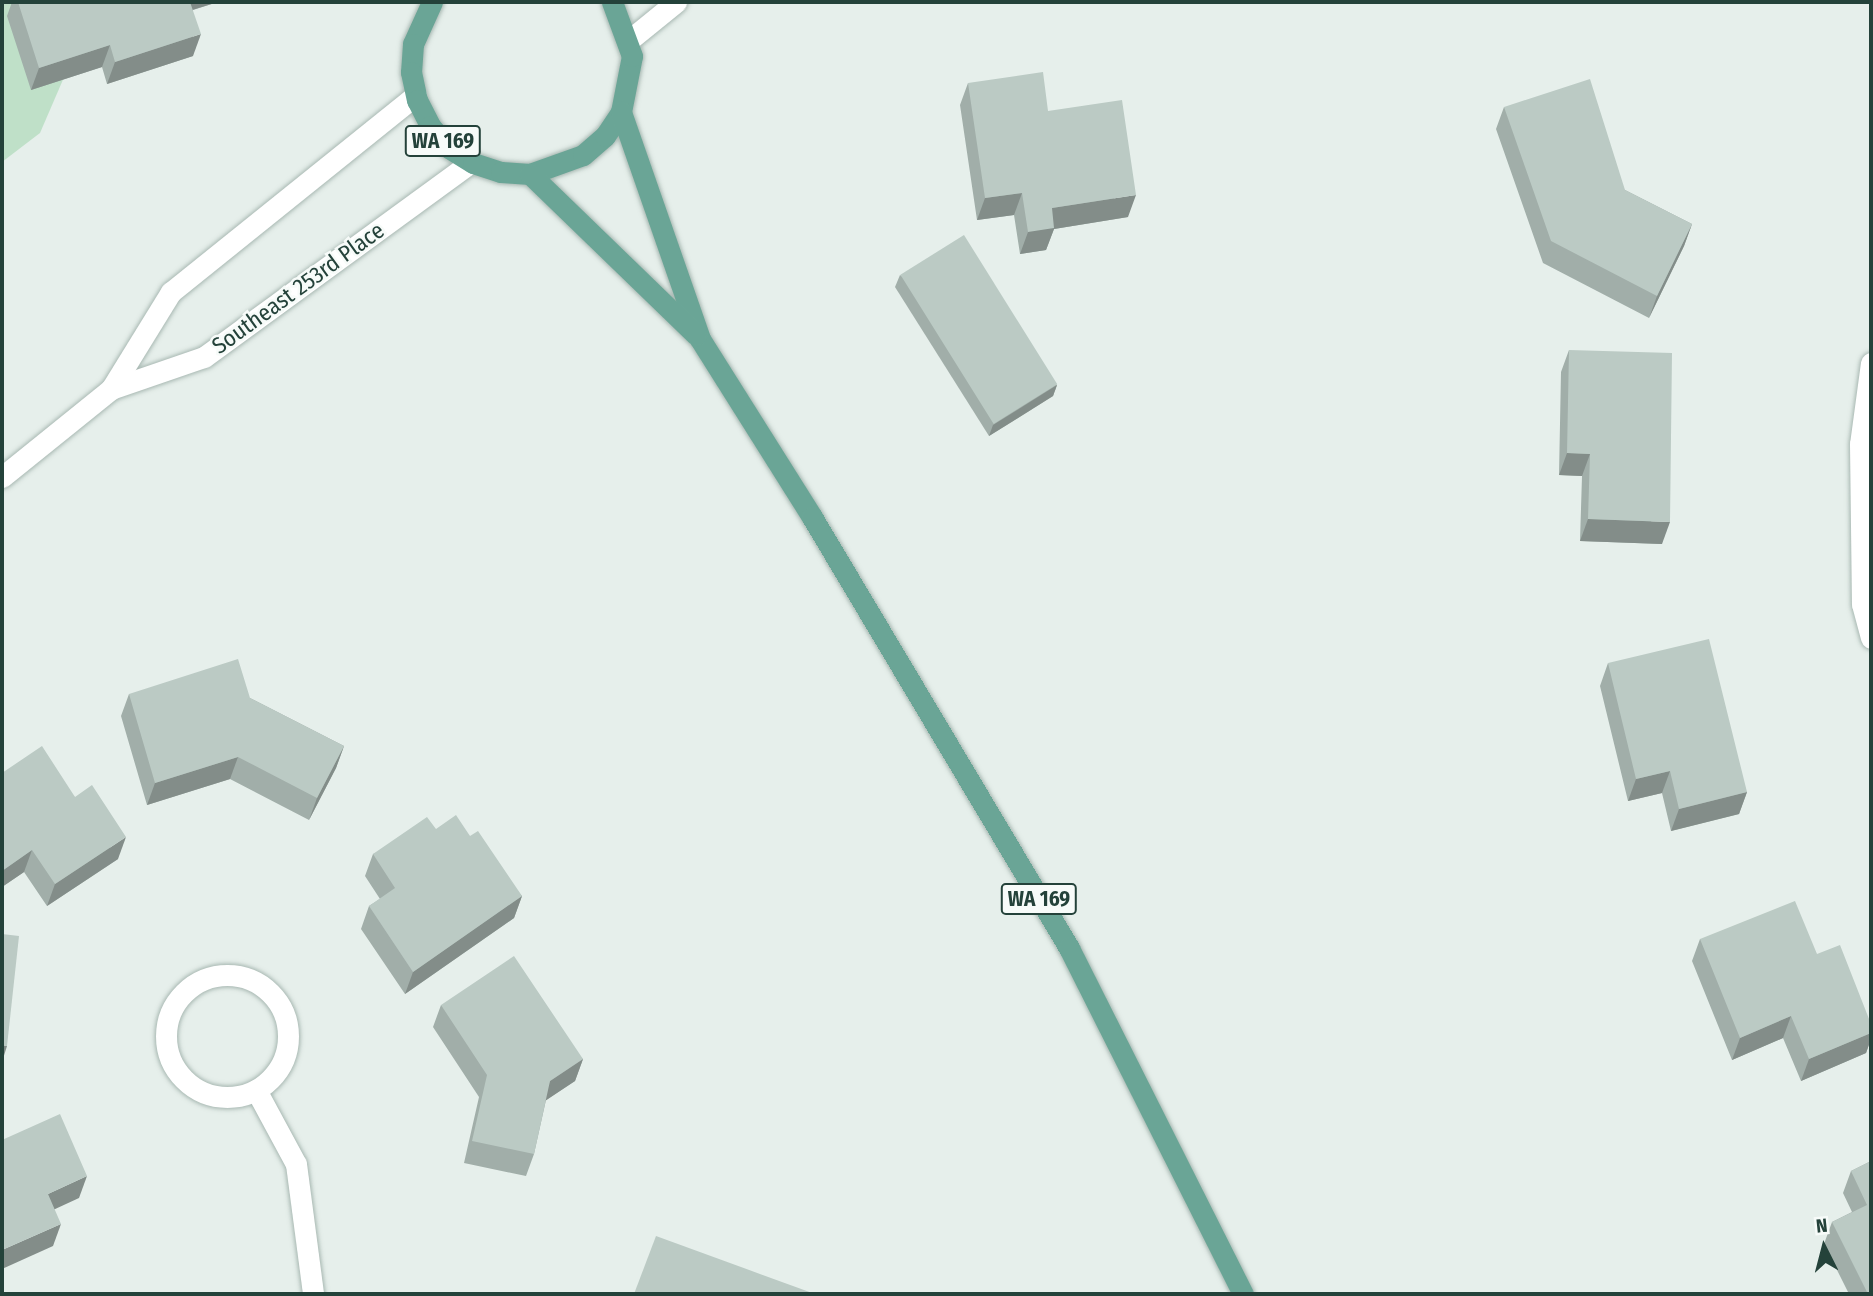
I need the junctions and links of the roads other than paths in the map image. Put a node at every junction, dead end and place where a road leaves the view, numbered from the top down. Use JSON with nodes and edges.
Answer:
{"nodes":[{"id":1,"x":612,"y":2,"type":"edge"},
{"id":2,"x":676,"y":2,"type":"edge"},
{"id":3,"x":424,"y":7,"type":"edge"},
{"id":4,"x":628,"y":41,"type":"junction"},
{"id":5,"x":416,"y":95,"type":"junction"},
{"id":6,"x":621,"y":112,"type":"junction"},
{"id":7,"x":471,"y":162,"type":"junction"},
{"id":8,"x":530,"y":174,"type":"junction"},
{"id":9,"x":700,"y":339,"type":"junction"},
{"id":10,"x":1871,"y":363,"type":"edge"},
{"id":11,"x":111,"y":388,"type":"junction"},
{"id":12,"x":2,"y":477,"type":"edge"},
{"id":13,"x":1871,"y":638,"type":"edge"},
{"id":14,"x":256,"y":1090,"type":"junction"},
{"id":15,"x":313,"y":1294,"type":"edge"},
{"id":16,"x":1243,"y":1294,"type":"edge"}],
"edges":[{"from":1,"to":4,"type":"main road","number":"WA 169"},
{"from":2,"to":4,"type":"street"},
{"from":3,"to":5,"type":"main road","number":"WA 169"},
{"from":4,"to":6,"type":"main road","number":"WA 169"},
{"from":5,"to":7,"type":"main road","number":"WA 169"},
{"from":5,"to":11,"type":"street","name":"Southeast 253rd Place"},
{"from":6,"to":8,"type":"main road","number":"WA 169"},
{"from":6,"to":9,"type":"main road","number":"WA 169"},
{"from":7,"to":8,"type":"main road","number":"WA 169"},
{"from":7,"to":11,"type":"street","name":"Southeast 253rd Place"},
{"from":8,"to":9,"type":"main road","number":"WA 169"},
{"from":9,"to":16,"type":"main road","number":"WA 169"},
{"from":10,"to":13,"type":"street"},
{"from":11,"to":12,"type":"street","name":"Southeast 253rd Place"},
{"from":14,"to":14,"type":"street"},
{"from":14,"to":15,"type":"street"}]}
